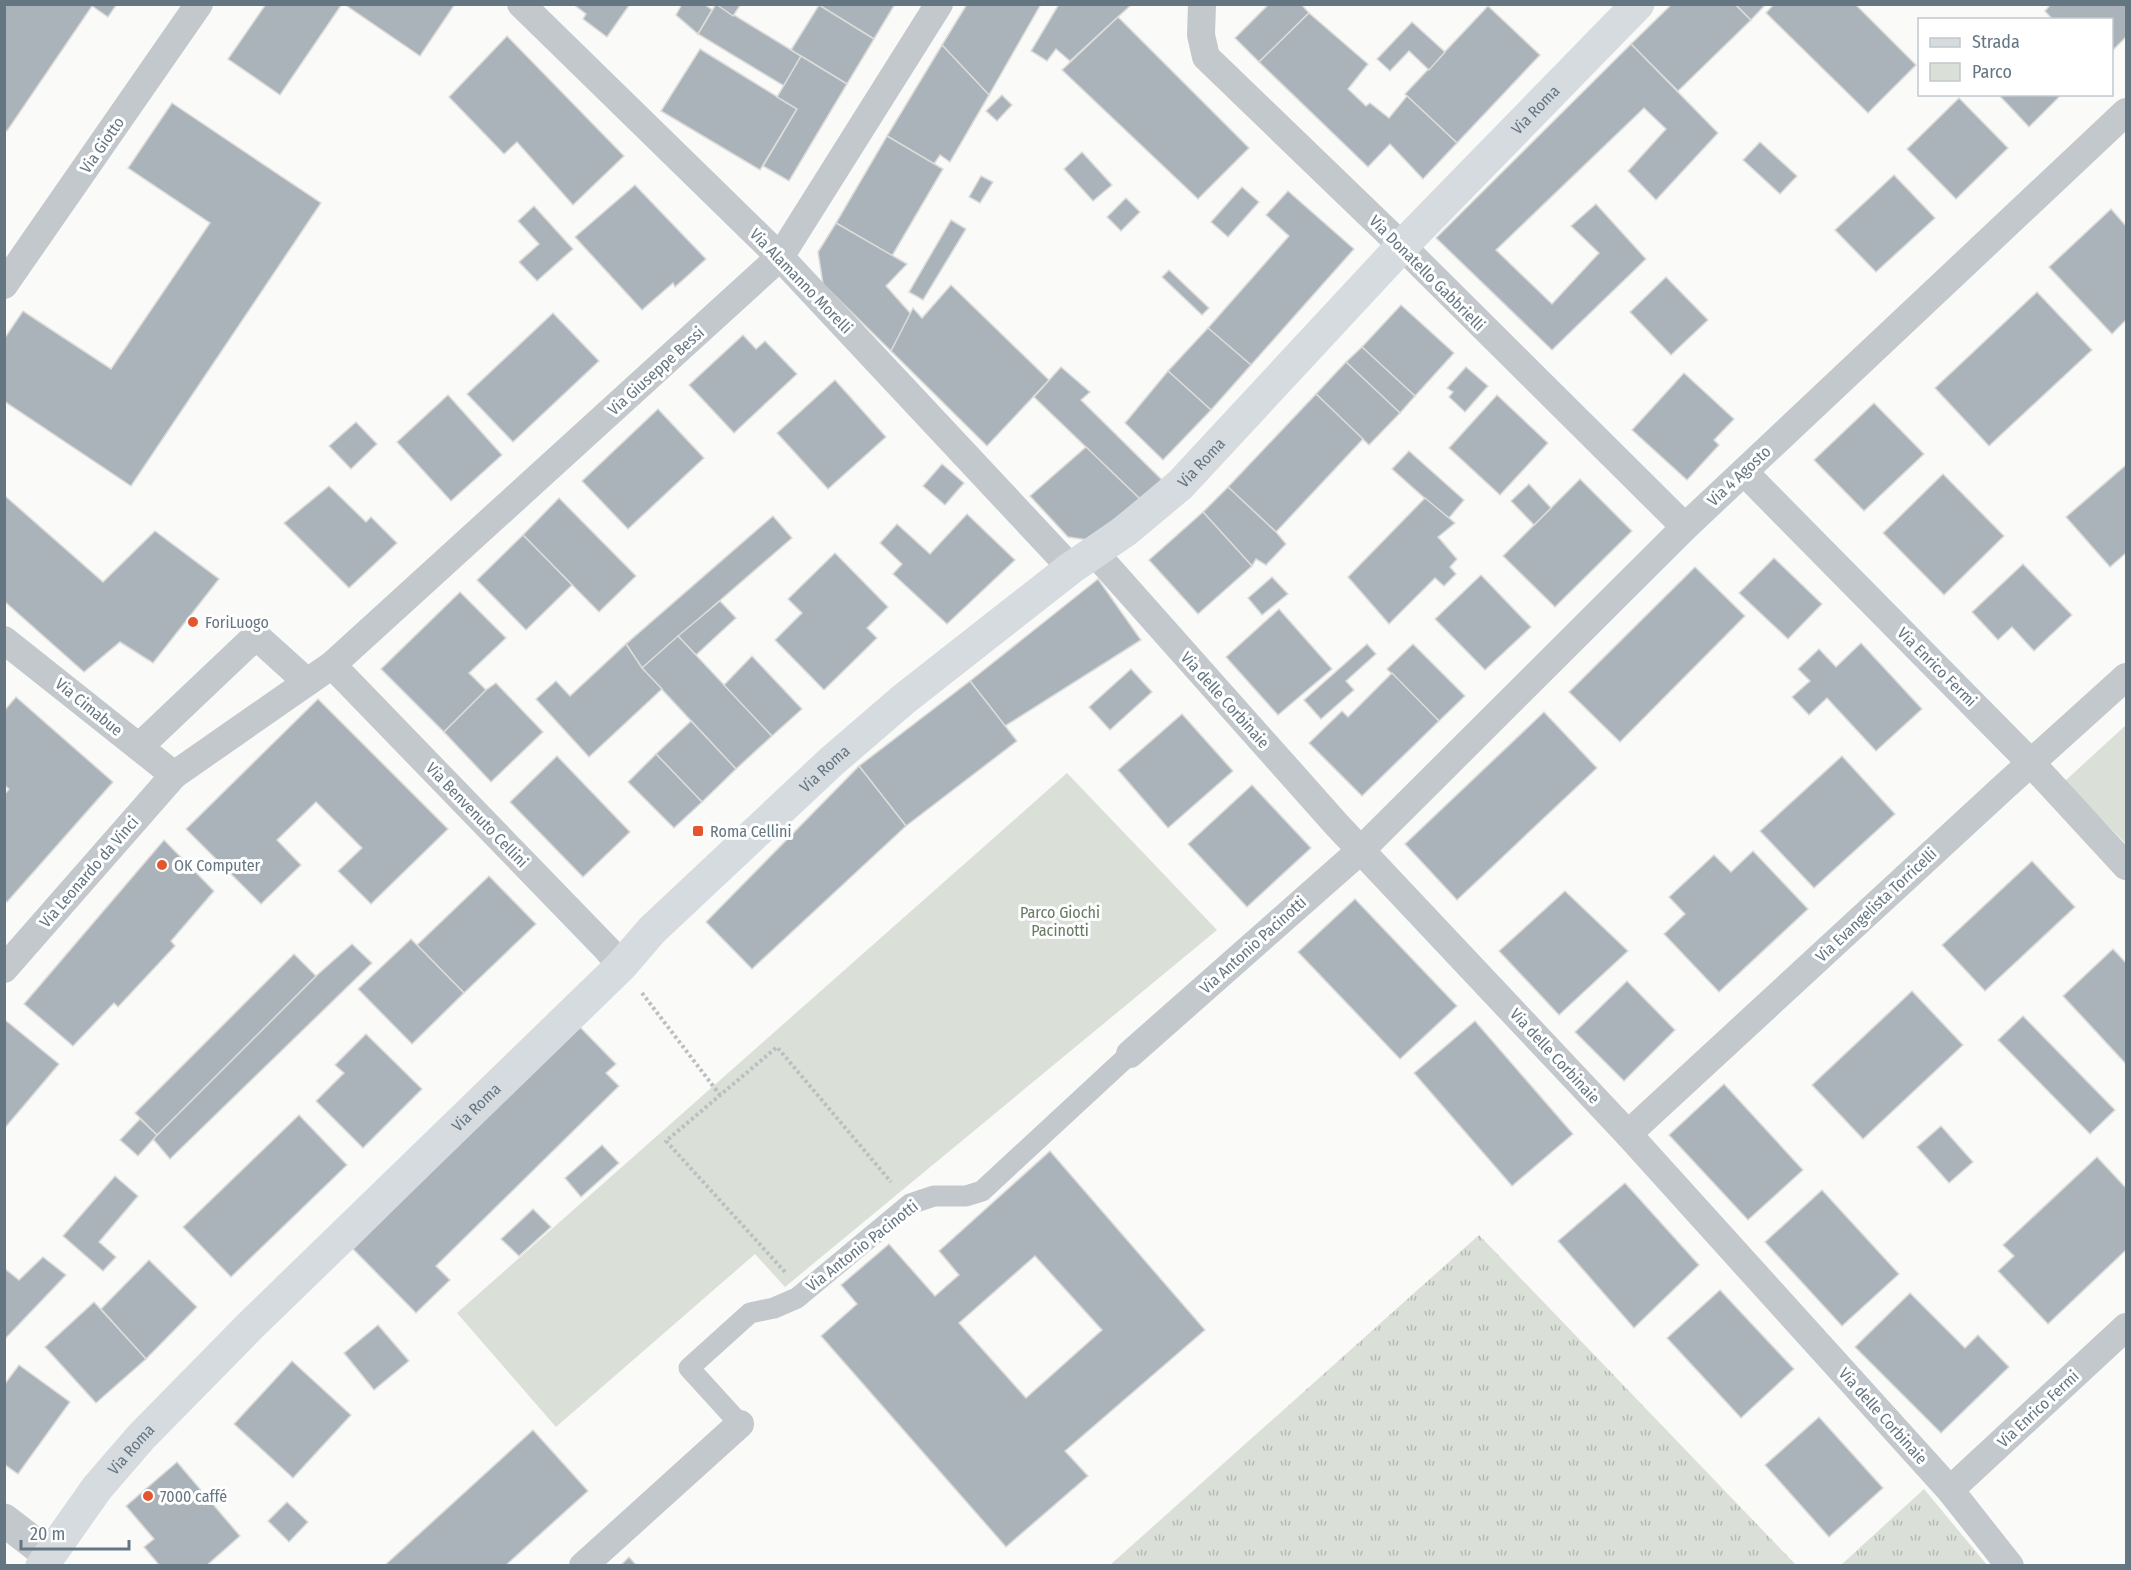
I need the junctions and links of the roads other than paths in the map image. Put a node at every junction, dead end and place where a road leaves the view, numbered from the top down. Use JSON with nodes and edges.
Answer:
{"nodes":[{"id":1,"x":199,"y":4,"type":"edge"},
{"id":2,"x":521,"y":4,"type":"edge"},
{"id":3,"x":939,"y":4,"type":"edge"},
{"id":4,"x":1202,"y":4,"type":"edge"},
{"id":5,"x":1638,"y":4,"type":"edge"},
{"id":6,"x":2127,"y":112,"type":"edge"},
{"id":7,"x":1402,"y":246,"type":"junction"},
{"id":8,"x":780,"y":257,"type":"junction"},
{"id":9,"x":4,"y":285,"type":"edge"},
{"id":10,"x":1744,"y":472,"type":"junction"},
{"id":11,"x":1685,"y":527,"type":"junction"},
{"id":12,"x":1083,"y":561,"type":"junction"},
{"id":13,"x":4,"y":640,"type":"edge"},
{"id":14,"x":332,"y":665,"type":"junction"},
{"id":15,"x":2127,"y":677,"type":"edge"},
{"id":16,"x":308,"y":682,"type":"junction"},
{"id":17,"x":139,"y":747,"type":"junction"},
{"id":18,"x":2031,"y":763,"type":"junction"},
{"id":19,"x":174,"y":775,"type":"junction"},
{"id":20,"x":1361,"y":850,"type":"junction"},
{"id":21,"x":2127,"y":866,"type":"edge"},
{"id":22,"x":621,"y":966,"type":"junction"},
{"id":23,"x":4,"y":969,"type":"edge"},
{"id":24,"x":1130,"y":1054,"type":"joint"},
{"id":25,"x":1628,"y":1134,"type":"junction"},
{"id":26,"x":2127,"y":1327,"type":"edge"},
{"id":27,"x":740,"y":1424,"type":"joint"},
{"id":28,"x":1950,"y":1490,"type":"junction"},
{"id":29,"x":4,"y":1520,"type":"edge"},
{"id":30,"x":51,"y":1562,"type":"edge"},
{"id":31,"x":583,"y":1566,"type":"edge"},
{"id":32,"x":2010,"y":1566,"type":"edge"}],
"edges":[{"from":1,"to":9,"type":"street","name":"Via Giotto"},
{"from":2,"to":8,"type":"street","name":"Via Alamanno Morelli"},
{"from":3,"to":8,"type":"street","name":"Via Giuseppe Bessi"},
{"from":4,"to":7,"type":"street","name":"Via Donatello Gabbrielli"},
{"from":5,"to":7,"type":"main road","name":"Via Roma"},
{"from":6,"to":10,"type":"street","name":"Via 4 Agosto"},
{"from":7,"to":11,"type":"street","name":"Via Donatello Gabbrielli"},
{"from":7,"to":12,"type":"main road","name":"Via Roma"},
{"from":8,"to":12,"type":"street","name":"Via Alamanno Morelli"},
{"from":8,"to":14,"type":"street","name":"Via Giuseppe Bessi"},
{"from":10,"to":11,"type":"street","name":"Via 4 Agosto"},
{"from":10,"to":18,"type":"street","name":"Via Enrico Fermi"},
{"from":11,"to":20,"type":"street","name":"Via 4 Agosto"},
{"from":12,"to":20,"type":"street","name":"Via delle Corbinaie"},
{"from":12,"to":22,"type":"main road","name":"Via Roma"},
{"from":13,"to":17,"type":"street","name":"Via Cimabue"},
{"from":14,"to":16,"type":"street","name":"Via Giuseppe Bessi"},
{"from":14,"to":22,"type":"street","name":"Via Benvenuto Cellini"},
{"from":15,"to":18,"type":"street","name":"Via Evangelista Torricelli"},
{"from":16,"to":17,"type":"street"},
{"from":16,"to":19,"type":"street","name":"Via Leonardo da Vinci"},
{"from":17,"to":19,"type":"street","name":"Via Cimabue"},
{"from":18,"to":21,"type":"street","name":"Via Enrico Fermi"},
{"from":18,"to":25,"type":"street","name":"Via Evangelista Torricelli"},
{"from":19,"to":23,"type":"street","name":"Via Leonardo da Vinci"},
{"from":20,"to":24,"type":"street","name":"Via Antonio Pacinotti"},
{"from":20,"to":25,"type":"street","name":"Via delle Corbinaie"},
{"from":22,"to":30,"type":"main road","name":"Via Roma"},
{"from":24,"to":27,"type":"street","name":"Via Antonio Pacinotti"},
{"from":25,"to":28,"type":"street","name":"Via delle Corbinaie"},
{"from":26,"to":28,"type":"street","name":"Via Enrico Fermi"},
{"from":27,"to":31,"type":"street","name":"Via Antonio Pacinotti"},
{"from":28,"to":32,"type":"street","name":"Via delle Corbinaie"},
{"from":29,"to":30,"type":"street"}]}
